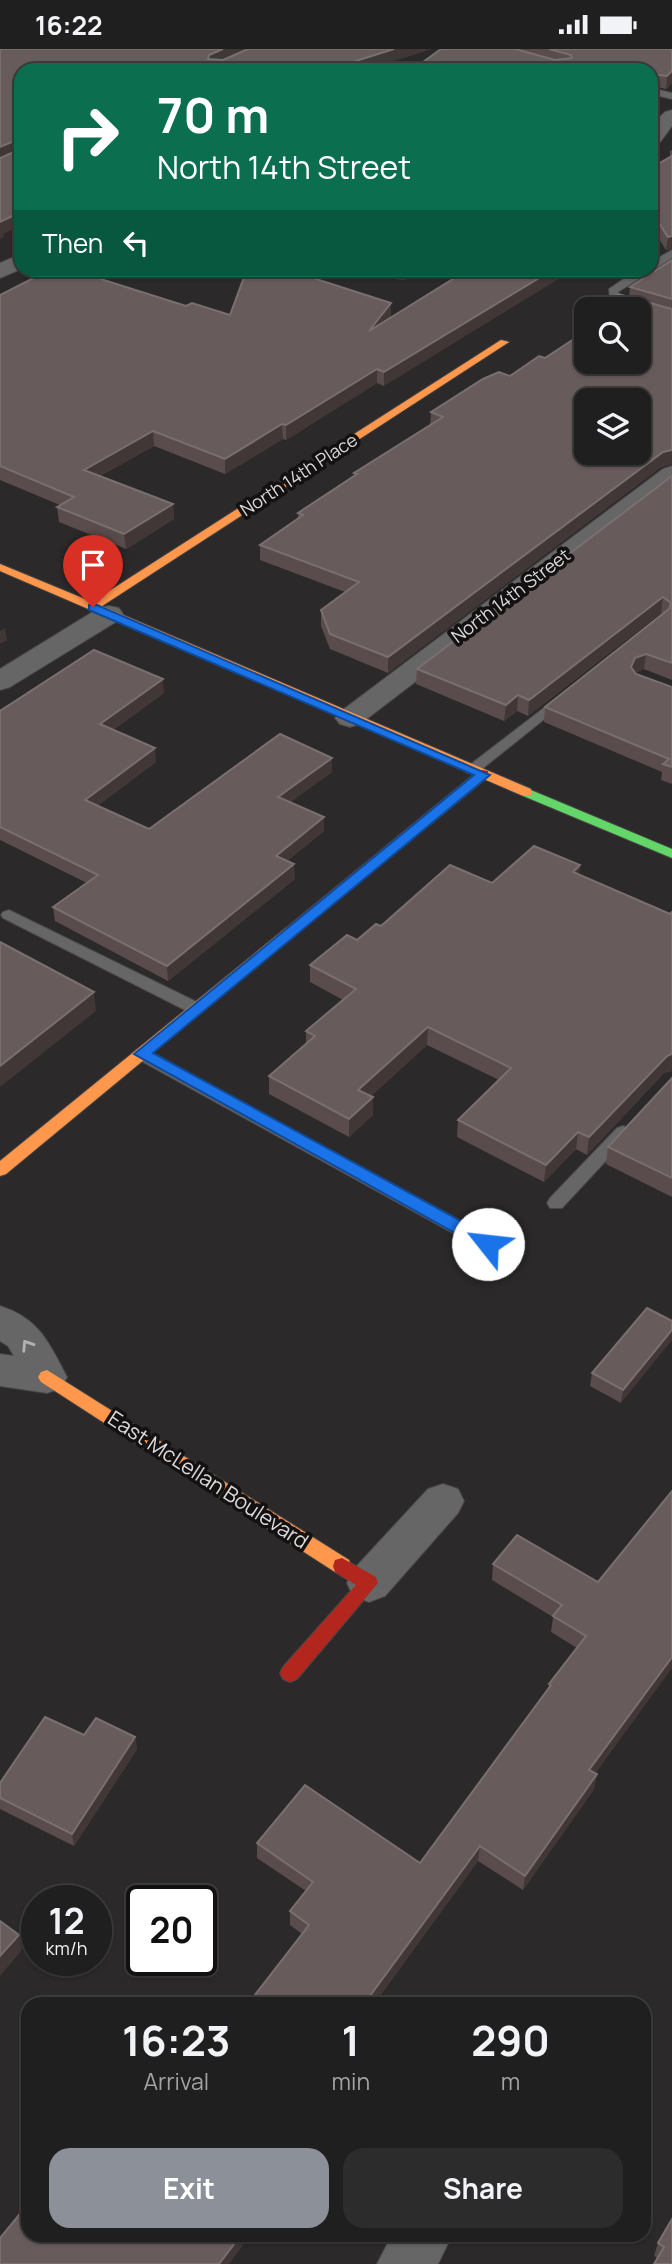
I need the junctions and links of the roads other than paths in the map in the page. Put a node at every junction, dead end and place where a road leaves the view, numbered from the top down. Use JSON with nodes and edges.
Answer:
{"nodes":[{"id":1,"x":672,"y":116,"type":"edge"},
{"id":2,"x":658,"y":131,"type":"edge"},
{"id":3,"x":634,"y":277,"type":"edge"},
{"id":4,"x":672,"y":319,"type":"edge"},
{"id":5,"x":504,"y":342,"type":"dead end"},
{"id":6,"x":672,"y":474,"type":"edge"},
{"id":7,"x":0,"y":567,"type":"edge"},
{"id":8,"x":101,"y":610,"type":"junction"},
{"id":9,"x":0,"y":681,"type":"edge"},
{"id":10,"x":576,"y":687,"type":"edge"},
{"id":11,"x":350,"y":718,"type":"junction"},
{"id":12,"x":477,"y":772,"type":"junction"},
{"id":13,"x":672,"y":854,"type":"edge"},
{"id":14,"x":9,"y":915,"type":"dead end"},
{"id":15,"x":197,"y":1009,"type":"junction"},
{"id":16,"x":142,"y":1054,"type":"junction"},
{"id":17,"x":636,"y":1117,"type":"edge"},
{"id":18,"x":0,"y":1170,"type":"edge"},
{"id":19,"x":556,"y":1203,"type":"dead end"},
{"id":20,"x":488,"y":1244,"type":"dead end"},
{"id":21,"x":0,"y":1321,"type":"edge"},
{"id":22,"x":0,"y":1370,"type":"edge"},
{"id":23,"x":47,"y":1377,"type":"junction"},
{"id":24,"x":443,"y":1501,"type":"dead end"},
{"id":25,"x":369,"y":1583,"type":"junction"},
{"id":26,"x":290,"y":1673,"type":"dead end"},
{"id":27,"x":420,"y":2242,"type":"edge"},
{"id":28,"x":405,"y":2264,"type":"edge"}],
"edges":[{"from":1,"to":2,"type":"street"},
{"from":3,"to":4,"type":"lane"},
{"from":5,"to":8,"type":"street","name":"North 14th Place"},
{"from":6,"to":11,"type":"street","name":"North 14th Street"},
{"from":7,"to":8,"type":"street"},
{"from":8,"to":9,"type":"street","name":"North 14th Place"},
{"from":8,"to":11,"type":"street"},
{"from":10,"to":12,"type":"lane"},
{"from":11,"to":12,"type":"street"},
{"from":12,"to":13,"type":"street"},
{"from":12,"to":15,"type":"street"},
{"from":14,"to":15,"type":"lane"},
{"from":15,"to":16,"type":"street"},
{"from":16,"to":18,"type":"street"},
{"from":16,"to":20,"type":"lane"},
{"from":17,"to":19,"type":"lane"},
{"from":23,"to":21,"type":"street","name":"East McLellan Boulevard","one_way":true},
{"from":22,"to":23,"type":"street","name":"East McLellan Boulevard"},
{"from":23,"to":25,"type":"street","name":"East McLellan Boulevard"},
{"from":24,"to":25,"type":"street"},
{"from":25,"to":26,"type":"street"},
{"from":27,"to":28,"type":"street"}]}
